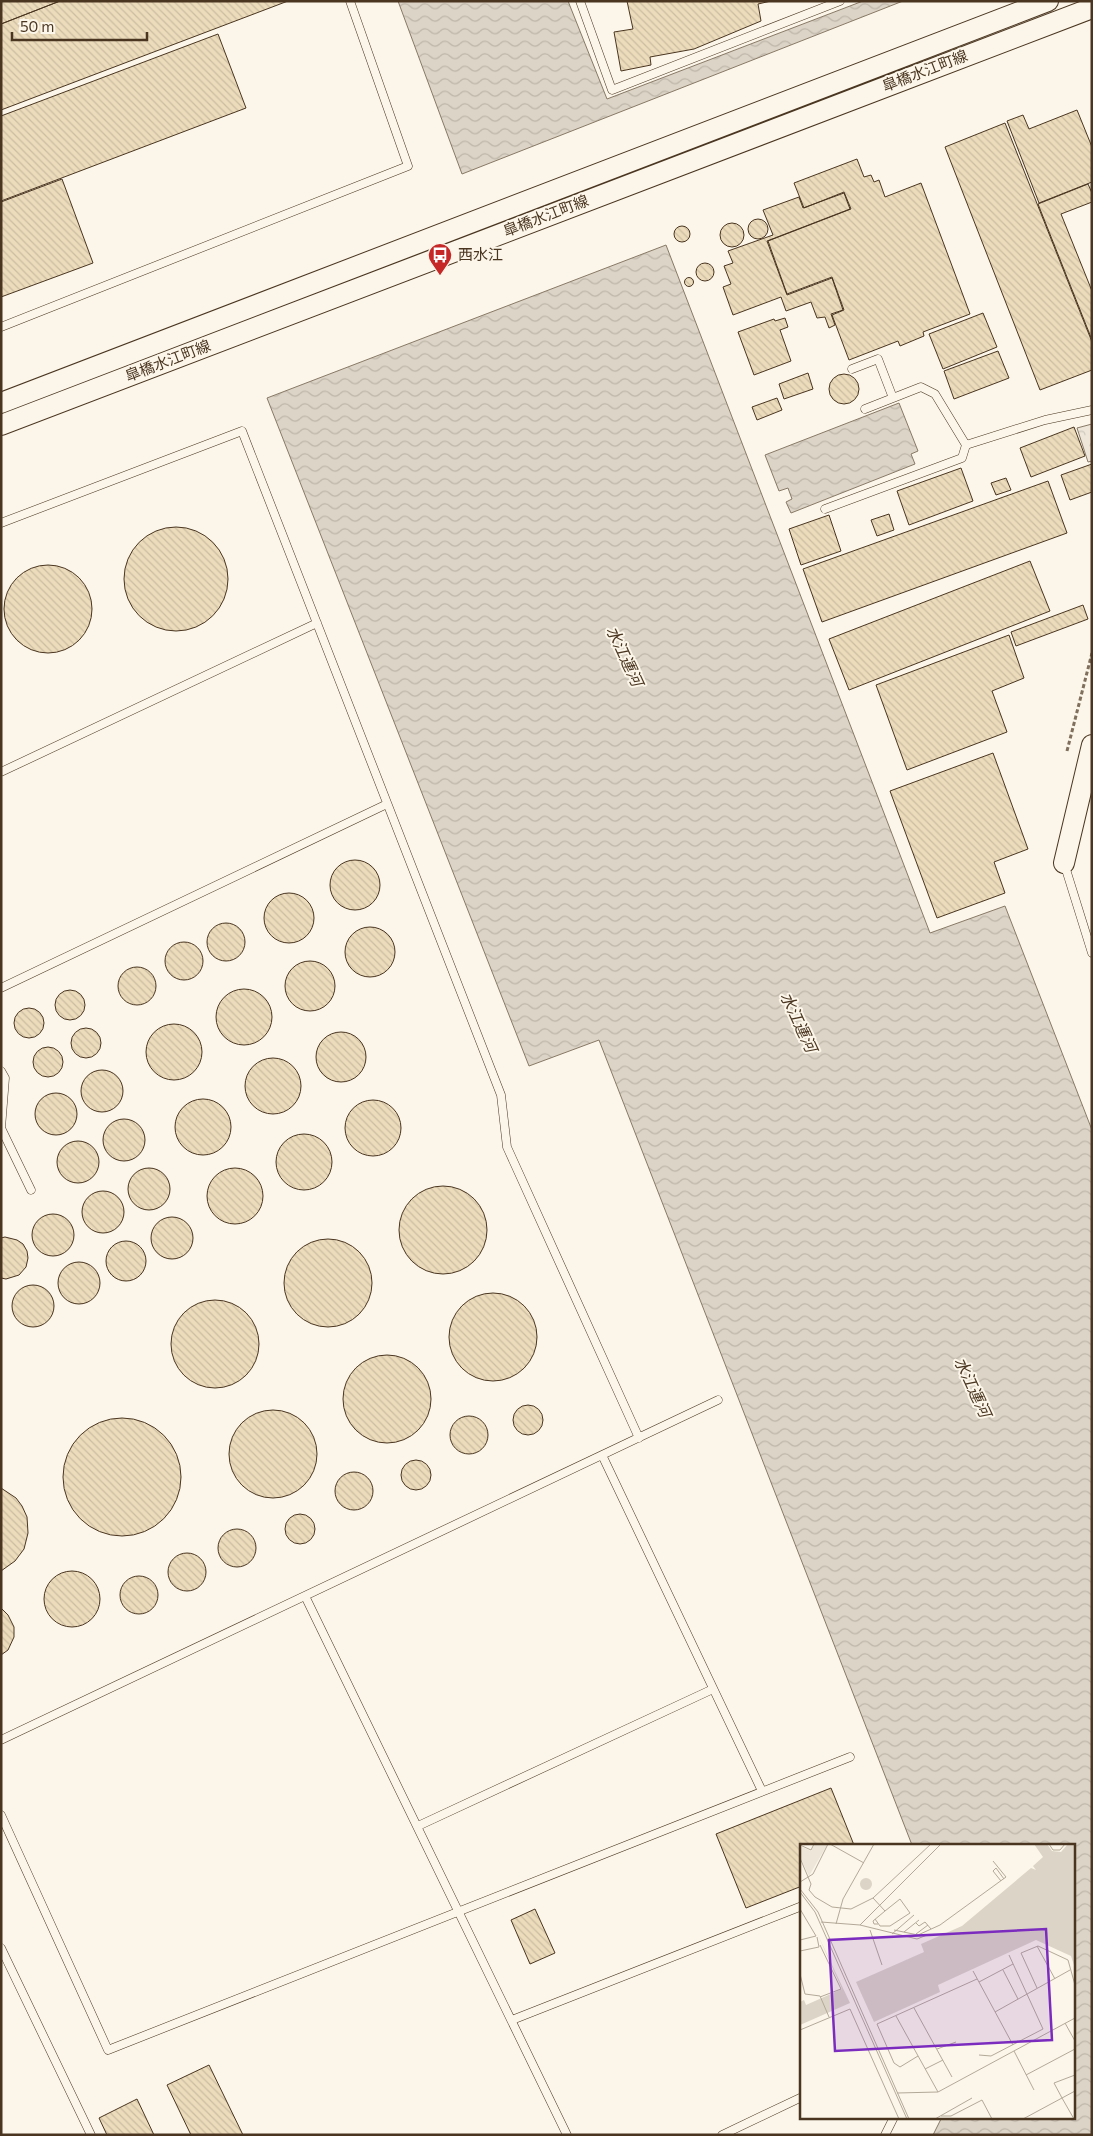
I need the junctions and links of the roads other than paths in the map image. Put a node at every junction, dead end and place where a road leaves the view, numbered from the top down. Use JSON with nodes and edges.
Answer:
{"nodes":[{"id":1,"x":350,"y":1,"type":"edge"},
{"id":2,"x":580,"y":1,"type":"edge"},
{"id":3,"x":840,"y":1,"type":"edge"},
{"id":4,"x":1048,"y":1,"type":"edge"},
{"id":5,"x":1092,"y":8,"type":"edge"},
{"id":6,"x":1,"y":327,"type":"edge"},
{"id":7,"x":852,"y":369,"type":"dead end"},
{"id":8,"x":893,"y":398,"type":"junction"},
{"id":9,"x":1,"y":403,"type":"edge"},
{"id":10,"x":865,"y":409,"type":"dead end"},
{"id":11,"x":1092,"y":410,"type":"edge"},
{"id":12,"x":1,"y":425,"type":"edge"},
{"id":13,"x":966,"y":445,"type":"junction"},
{"id":14,"x":825,"y":509,"type":"dead end"},
{"id":15,"x":1,"y":523,"type":"edge"},
{"id":16,"x":317,"y":623,"type":"junction"},
{"id":17,"x":1092,"y":745,"type":"edge"},
{"id":18,"x":1,"y":772,"type":"edge"},
{"id":19,"x":387,"y":804,"type":"junction"},
{"id":20,"x":1064,"y":863,"type":"joint"},
{"id":21,"x":1092,"y":953,"type":"edge"},
{"id":22,"x":1,"y":988,"type":"edge"},
{"id":23,"x":1,"y":1071,"type":"edge"},
{"id":24,"x":31,"y":1190,"type":"dead end"},
{"id":25,"x":718,"y":1400,"type":"dead end"},
{"id":26,"x":639,"y":1438,"type":"junction"},
{"id":27,"x":602,"y":1455,"type":"junction"},
{"id":28,"x":305,"y":1596,"type":"junction"},
{"id":29,"x":713,"y":1689,"type":"junction"},
{"id":30,"x":1,"y":1740,"type":"edge"},
{"id":31,"x":850,"y":1757,"type":"dead end"},
{"id":32,"x":762,"y":1792,"type":"junction"},
{"id":33,"x":1,"y":1815,"type":"edge"},
{"id":34,"x":418,"y":1826,"type":"junction"},
{"id":35,"x":800,"y":1907,"type":"edge"},
{"id":36,"x":459,"y":1910,"type":"junction"},
{"id":37,"x":1,"y":1948,"type":"edge"},
{"id":38,"x":512,"y":2020,"type":"junction"},
{"id":39,"x":800,"y":2098,"type":"edge"},
{"id":40,"x":894,"y":2118,"type":"edge"},
{"id":41,"x":91,"y":2135,"type":"edge"},
{"id":42,"x":566,"y":2135,"type":"edge"},
{"id":43,"x":722,"y":2135,"type":"edge"},
{"id":44,"x":885,"y":2135,"type":"edge"}],
"edges":[{"from":1,"to":6,"type":"lane"},
{"from":2,"to":3,"type":"lane"},
{"from":4,"to":9,"type":"street","name":"皐橋水江町線"},
{"from":5,"to":12,"type":"street","name":"皐橋水江町線"},
{"from":7,"to":8,"type":"lane"},
{"from":8,"to":10,"type":"lane"},
{"from":8,"to":13,"type":"lane"},
{"from":11,"to":13,"type":"lane"},
{"from":13,"to":14,"type":"lane"},
{"from":15,"to":16,"type":"lane"},
{"from":16,"to":18,"type":"lane"},
{"from":16,"to":19,"type":"lane"},
{"from":17,"to":20,"type":"street"},
{"from":19,"to":22,"type":"lane"},
{"from":19,"to":26,"type":"lane"},
{"from":20,"to":21,"type":"lane"},
{"from":23,"to":24,"type":"lane"},
{"from":25,"to":26,"type":"lane"},
{"from":26,"to":27,"type":"lane"},
{"from":27,"to":28,"type":"lane"},
{"from":27,"to":29,"type":"lane"},
{"from":28,"to":30,"type":"lane"},
{"from":28,"to":34,"type":"lane"},
{"from":29,"to":32,"type":"lane"},
{"from":29,"to":34,"type":"lane"},
{"from":31,"to":32,"type":"lane"},
{"from":32,"to":36,"type":"lane"},
{"from":33,"to":36,"type":"lane"},
{"from":34,"to":36,"type":"lane"},
{"from":35,"to":38,"type":"lane"},
{"from":36,"to":38,"type":"lane"},
{"from":37,"to":41,"type":"lane"},
{"from":38,"to":42,"type":"lane"},
{"from":39,"to":43,"type":"lane"},
{"from":40,"to":44,"type":"lane"}]}
